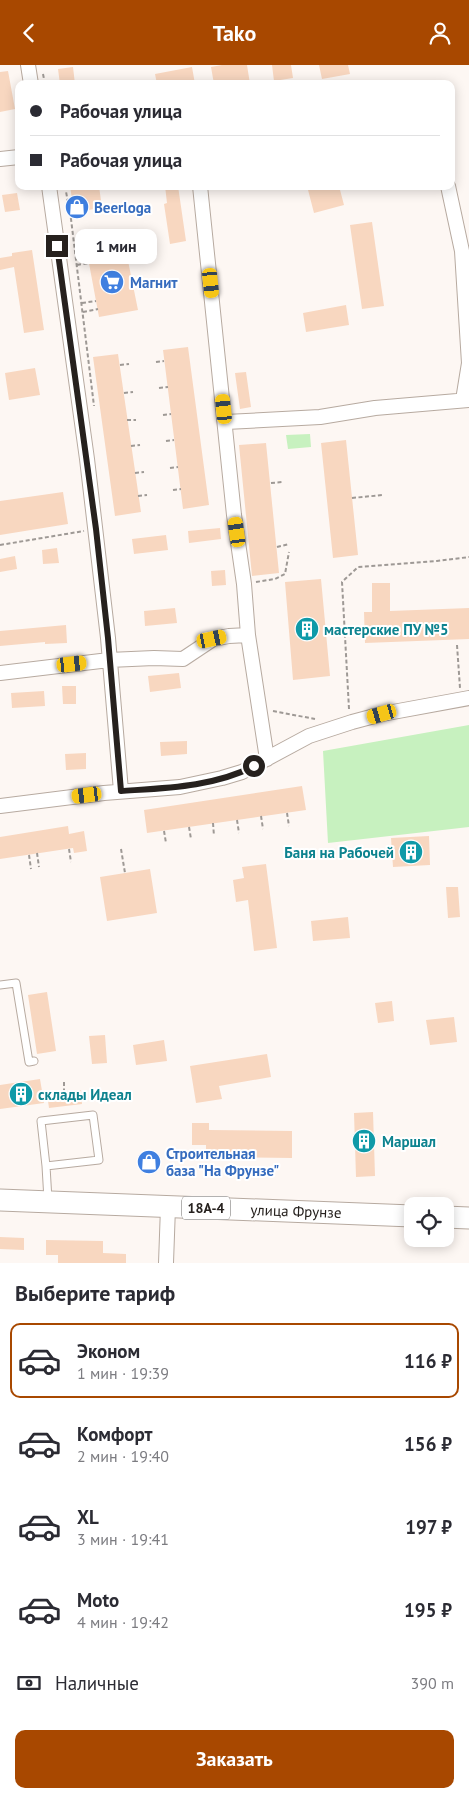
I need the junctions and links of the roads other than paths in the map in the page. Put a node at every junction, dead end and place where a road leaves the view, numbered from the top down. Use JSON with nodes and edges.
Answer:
{"nodes":[{"id":1,"x":28,"y":65,"type":"edge"},
{"id":2,"x":30,"y":80,"type":"edge"},
{"id":3,"x":15,"y":157,"type":"edge"},
{"id":4,"x":0,"y":159,"type":"edge"},
{"id":5,"x":50,"y":190,"type":"edge"},
{"id":6,"x":200,"y":190,"type":"edge"},
{"id":7,"x":449,"y":190,"type":"edge"},
{"id":8,"x":466,"y":400,"type":"edge"},
{"id":9,"x":226,"y":423,"type":"junction"},
{"id":10,"x":248,"y":635,"type":"junction"},
{"id":11,"x":109,"y":660,"type":"junction"},
{"id":12,"x":0,"y":673,"type":"edge"},
{"id":13,"x":465,"y":699,"type":"edge"},
{"id":14,"x":267,"y":759,"type":"junction"},
{"id":15,"x":121,"y":791,"type":"junction"},
{"id":16,"x":0,"y":806,"type":"edge"},
{"id":17,"x":0,"y":985,"type":"edge"},
{"id":18,"x":34,"y":1061,"type":"dead end"},
{"id":19,"x":46,"y":1166,"type":"junction"},
{"id":20,"x":0,"y":1201,"type":"edge"},
{"id":21,"x":48,"y":1203,"type":"junction"},
{"id":22,"x":168,"y":1207,"type":"junction"},
{"id":23,"x":404,"y":1216,"type":"edge"},
{"id":24,"x":454,"y":1217,"type":"edge"},
{"id":25,"x":469,"y":1218,"type":"edge"},
{"id":26,"x":166,"y":1263,"type":"edge"}],
"edges":[{"from":1,"to":2,"type":"street"},
{"from":3,"to":4,"type":"street"},
{"from":5,"to":11,"type":"street"},
{"from":6,"to":9,"type":"street"},
{"from":7,"to":8,"type":"street"},
{"from":8,"to":9,"type":"street"},
{"from":9,"to":10,"type":"street"},
{"from":10,"to":11,"type":"street"},
{"from":10,"to":14,"type":"street"},
{"from":11,"to":12,"type":"street"},
{"from":11,"to":15,"type":"street"},
{"from":13,"to":14,"type":"street"},
{"from":14,"to":15,"type":"street"},
{"from":15,"to":16,"type":"street"},
{"from":17,"to":18,"type":"lane"},
{"from":19,"to":19,"type":"lane"},
{"from":19,"to":21,"type":"lane"},
{"from":20,"to":21,"type":"main road","name":"улица Фрунзе","number":"18А-4"},
{"from":21,"to":22,"type":"main road","name":"улица Фрунзе","number":"18А-4"},
{"from":22,"to":23,"type":"main road","name":"улица Фрунзе","number":"18А-4"},
{"from":22,"to":26,"type":"street"},
{"from":24,"to":25,"type":"main road"}]}
